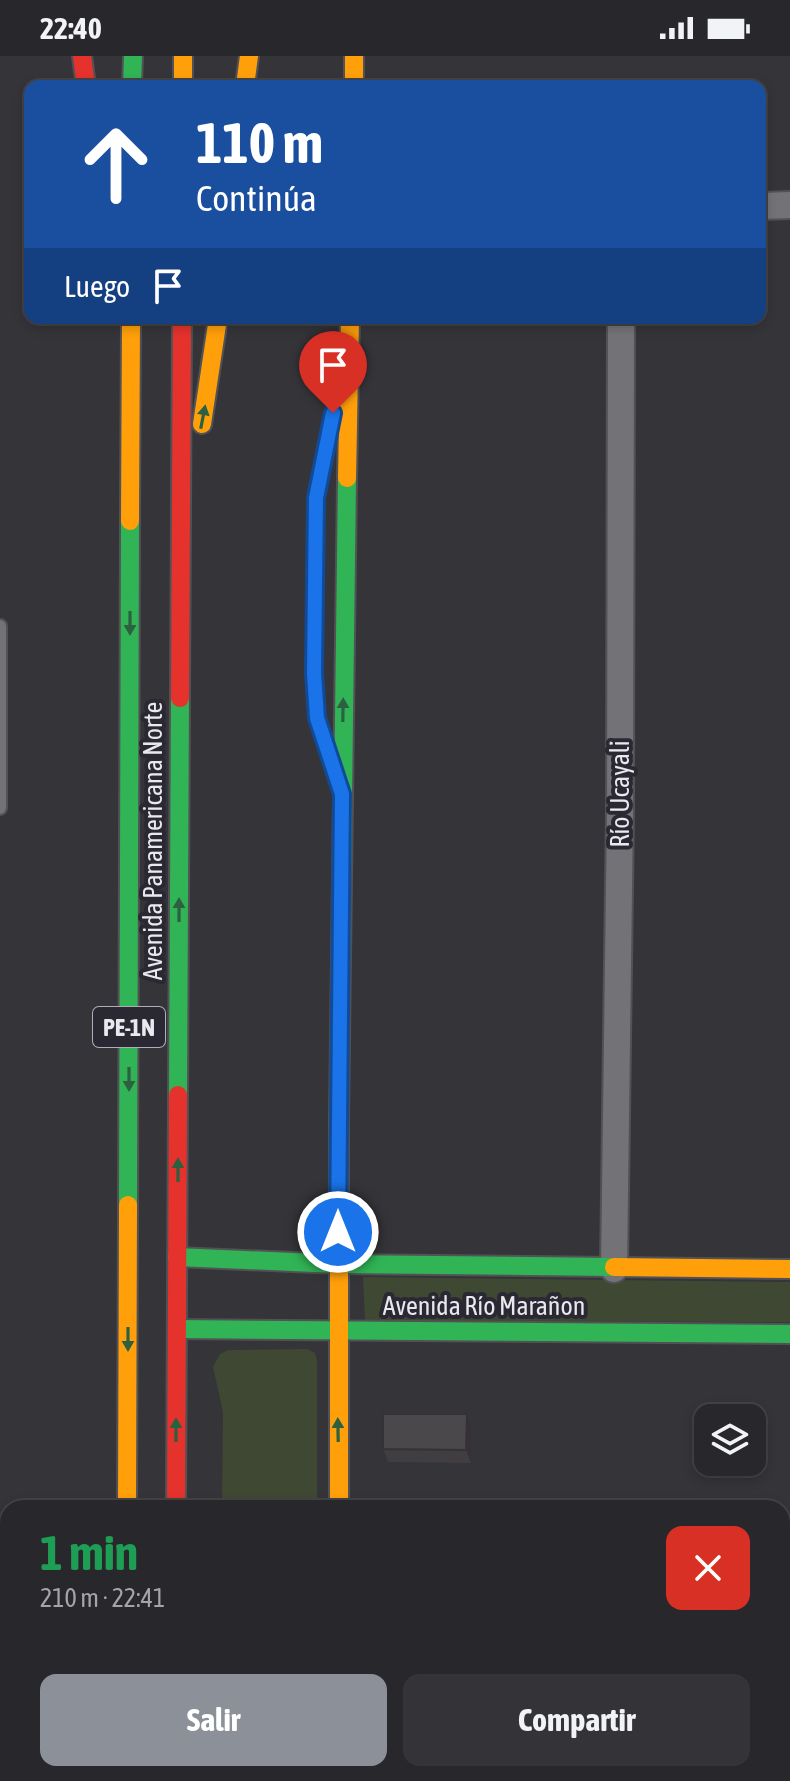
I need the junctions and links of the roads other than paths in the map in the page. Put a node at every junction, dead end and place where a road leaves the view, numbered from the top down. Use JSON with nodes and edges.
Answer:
{"nodes":[{"id":1,"x":82,"y":56,"type":"edge"},
{"id":2,"x":133,"y":56,"type":"edge"},
{"id":3,"x":183,"y":56,"type":"edge"},
{"id":4,"x":249,"y":56,"type":"edge"},
{"id":5,"x":354,"y":56,"type":"edge"},
{"id":6,"x":85,"y":80,"type":"edge"},
{"id":7,"x":132,"y":80,"type":"edge"},
{"id":8,"x":183,"y":80,"type":"edge"},
{"id":9,"x":246,"y":80,"type":"edge"},
{"id":10,"x":354,"y":80,"type":"edge"},
{"id":11,"x":790,"y":205,"type":"edge"},
{"id":12,"x":766,"y":206,"type":"edge"},
{"id":13,"x":131,"y":324,"type":"edge"},
{"id":14,"x":182,"y":324,"type":"edge"},
{"id":15,"x":217,"y":324,"type":"edge"},
{"id":16,"x":350,"y":324,"type":"edge"},
{"id":17,"x":350,"y":324,"type":"edge"},
{"id":18,"x":621,"y":324,"type":"edge"},
{"id":19,"x":111,"y":333,"type":"dead end"},
{"id":20,"x":181,"y":520,"type":"junction"},
{"id":21,"x":130,"y":545,"type":"junction"},
{"id":22,"x":0,"y":626,"type":"edge"},
{"id":23,"x":342,"y":794,"type":"junction"},
{"id":24,"x":0,"y":808,"type":"edge"},
{"id":25,"x":177,"y":1257,"type":"junction"},
{"id":26,"x":338,"y":1264,"type":"junction"},
{"id":27,"x":614,"y":1269,"type":"junction"},
{"id":28,"x":790,"y":1269,"type":"edge"},
{"id":29,"x":177,"y":1329,"type":"junction"},
{"id":30,"x":337,"y":1331,"type":"junction"},
{"id":31,"x":790,"y":1334,"type":"edge"},
{"id":32,"x":127,"y":1500,"type":"edge"},
{"id":33,"x":176,"y":1500,"type":"edge"},
{"id":34,"x":339,"y":1500,"type":"edge"}],
"edges":[{"from":1,"to":6,"type":"main road"},
{"from":2,"to":7,"type":"main road"},
{"from":3,"to":8,"type":"main road"},
{"from":4,"to":9,"type":"main road"},
{"from":5,"to":10,"type":"main road"},
{"from":11,"to":12,"type":"street"},
{"from":13,"to":21,"type":"main road","name":"Avenida Panamericana Norte","number":"PE-1N"},
{"from":14,"to":20,"type":"main road","name":"Avenida Panamericana Norte","number":"PE-1N"},
{"from":20,"to":15,"type":"main road","one_way":true},
{"from":23,"to":16,"type":"main road","one_way":true},
{"from":17,"to":23,"type":"lane"},
{"from":18,"to":27,"type":"street","name":"Río Ucayali"},
{"from":19,"to":21,"type":"main road"},
{"from":25,"to":20,"type":"main road","name":"Avenida Panamericana Norte","number":"PE-1N","one_way":true},
{"from":21,"to":32,"type":"main road","name":"Avenida Panamericana Norte","number":"PE-1N","one_way":true},
{"from":22,"to":24,"type":"lane"},
{"from":23,"to":26,"type":"main road"},
{"from":25,"to":26,"type":"main road","name":"Avenida Río Marañon"},
{"from":25,"to":29,"type":"main road","name":"Avenida Panamericana Norte","number":"PE-1N"},
{"from":26,"to":27,"type":"main road","name":"Avenida Río Marañon"},
{"from":26,"to":30,"type":"main road"},
{"from":27,"to":28,"type":"main road","name":"Avenida Río Marañon"},
{"from":29,"to":30,"type":"main road","name":"Avenida Río Marañon"},
{"from":33,"to":29,"type":"main road","name":"Avenida Panamericana Norte","number":"PE-1N","one_way":true},
{"from":30,"to":31,"type":"main road","name":"Avenida Río Marañon"},
{"from":34,"to":30,"type":"main road","one_way":true}]}
